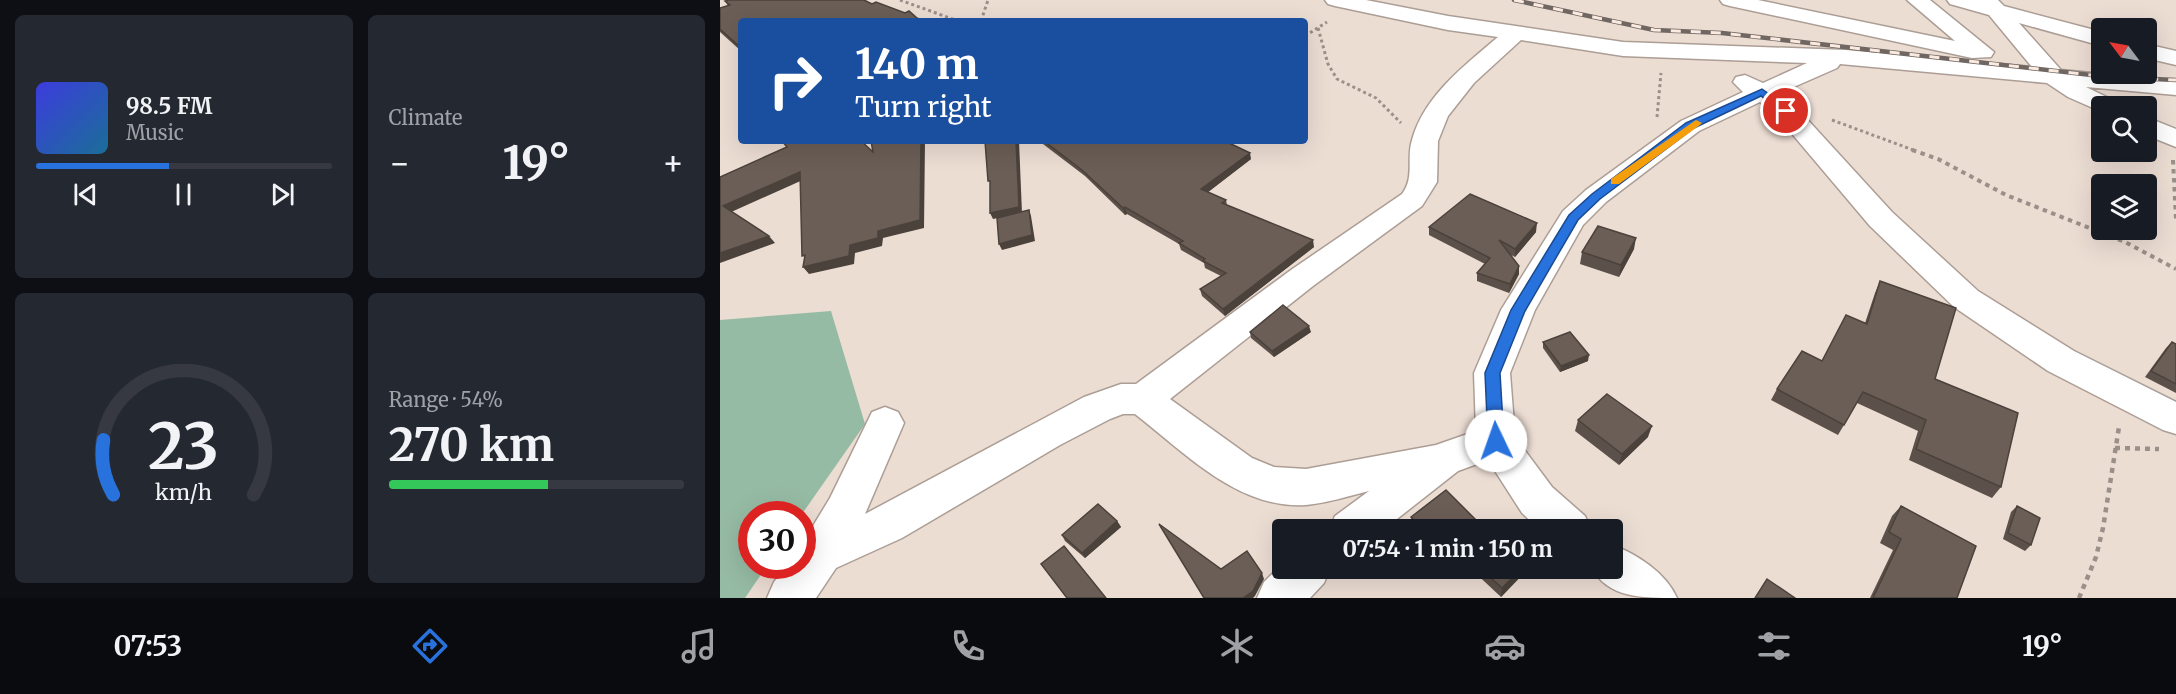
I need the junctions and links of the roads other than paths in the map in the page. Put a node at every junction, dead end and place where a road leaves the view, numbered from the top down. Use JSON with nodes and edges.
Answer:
{"nodes":[{"id":1,"x":1335,"y":0,"type":"edge"},
{"id":2,"x":1730,"y":0,"type":"edge"},
{"id":3,"x":1958,"y":0,"type":"edge"},
{"id":4,"x":1991,"y":5,"type":"edge"},
{"id":5,"x":1904,"y":7,"type":"edge"},
{"id":6,"x":1514,"y":35,"type":"junction"},
{"id":7,"x":2091,"y":36,"type":"edge"},
{"id":8,"x":1865,"y":47,"type":"junction"},
{"id":9,"x":1696,"y":53,"type":"junction"},
{"id":10,"x":1984,"y":53,"type":"junction"},
{"id":11,"x":2157,"y":54,"type":"edge"},
{"id":12,"x":2091,"y":56,"type":"edge"},
{"id":13,"x":2157,"y":60,"type":"edge"},
{"id":14,"x":2176,"y":60,"type":"edge"},
{"id":15,"x":2043,"y":63,"type":"junction"},
{"id":16,"x":2176,"y":88,"type":"edge"},
{"id":17,"x":1762,"y":92,"type":"junction"},
{"id":18,"x":2091,"y":99,"type":"edge"},
{"id":19,"x":2157,"y":133,"type":"edge"},
{"id":20,"x":2175,"y":146,"type":"edge"},
{"id":21,"x":1143,"y":399,"type":"junction"},
{"id":22,"x":2176,"y":419,"type":"edge"},
{"id":23,"x":885,"y":423,"type":"dead end"},
{"id":24,"x":1496,"y":441,"type":"junction"},
{"id":25,"x":1444,"y":459,"type":"junction"},
{"id":26,"x":1365,"y":519,"type":"edge"},
{"id":27,"x":1558,"y":519,"type":"edge"},
{"id":28,"x":821,"y":554,"type":"junction"},
{"id":29,"x":1623,"y":574,"type":"edge"},
{"id":30,"x":1298,"y":579,"type":"edge"},
{"id":31,"x":790,"y":598,"type":"edge"},
{"id":32,"x":1280,"y":598,"type":"edge"},
{"id":33,"x":1654,"y":598,"type":"edge"}],
"edges":[{"from":1,"to":6,"type":"street"},
{"from":2,"to":8,"type":"street"},
{"from":3,"to":4,"type":"street"},
{"from":4,"to":7,"type":"street"},
{"from":4,"to":15,"type":"street"},
{"from":5,"to":8,"type":"street"},
{"from":5,"to":10,"type":"street"},
{"from":6,"to":9,"type":"street"},
{"from":6,"to":21,"type":"street"},
{"from":8,"to":9,"type":"street"},
{"from":8,"to":10,"type":"street"},
{"from":8,"to":15,"type":"street"},
{"from":8,"to":17,"type":"street"},
{"from":9,"to":17,"type":"street"},
{"from":10,"to":15,"type":"street"},
{"from":11,"to":14,"type":"street"},
{"from":12,"to":15,"type":"street"},
{"from":13,"to":14,"type":"street"},
{"from":15,"to":16,"type":"street"},
{"from":15,"to":18,"type":"street"},
{"from":17,"to":22,"type":"street"},
{"from":17,"to":24,"type":"street"},
{"from":19,"to":20,"type":"street"},
{"from":21,"to":25,"type":"street"},
{"from":21,"to":28,"type":"street"},
{"from":23,"to":28,"type":"street"},
{"from":24,"to":25,"type":"street"},
{"from":24,"to":27,"type":"street"},
{"from":25,"to":26,"type":"street"},
{"from":28,"to":31,"type":"street"},
{"from":29,"to":33,"type":"street"},
{"from":30,"to":32,"type":"street"}]}
